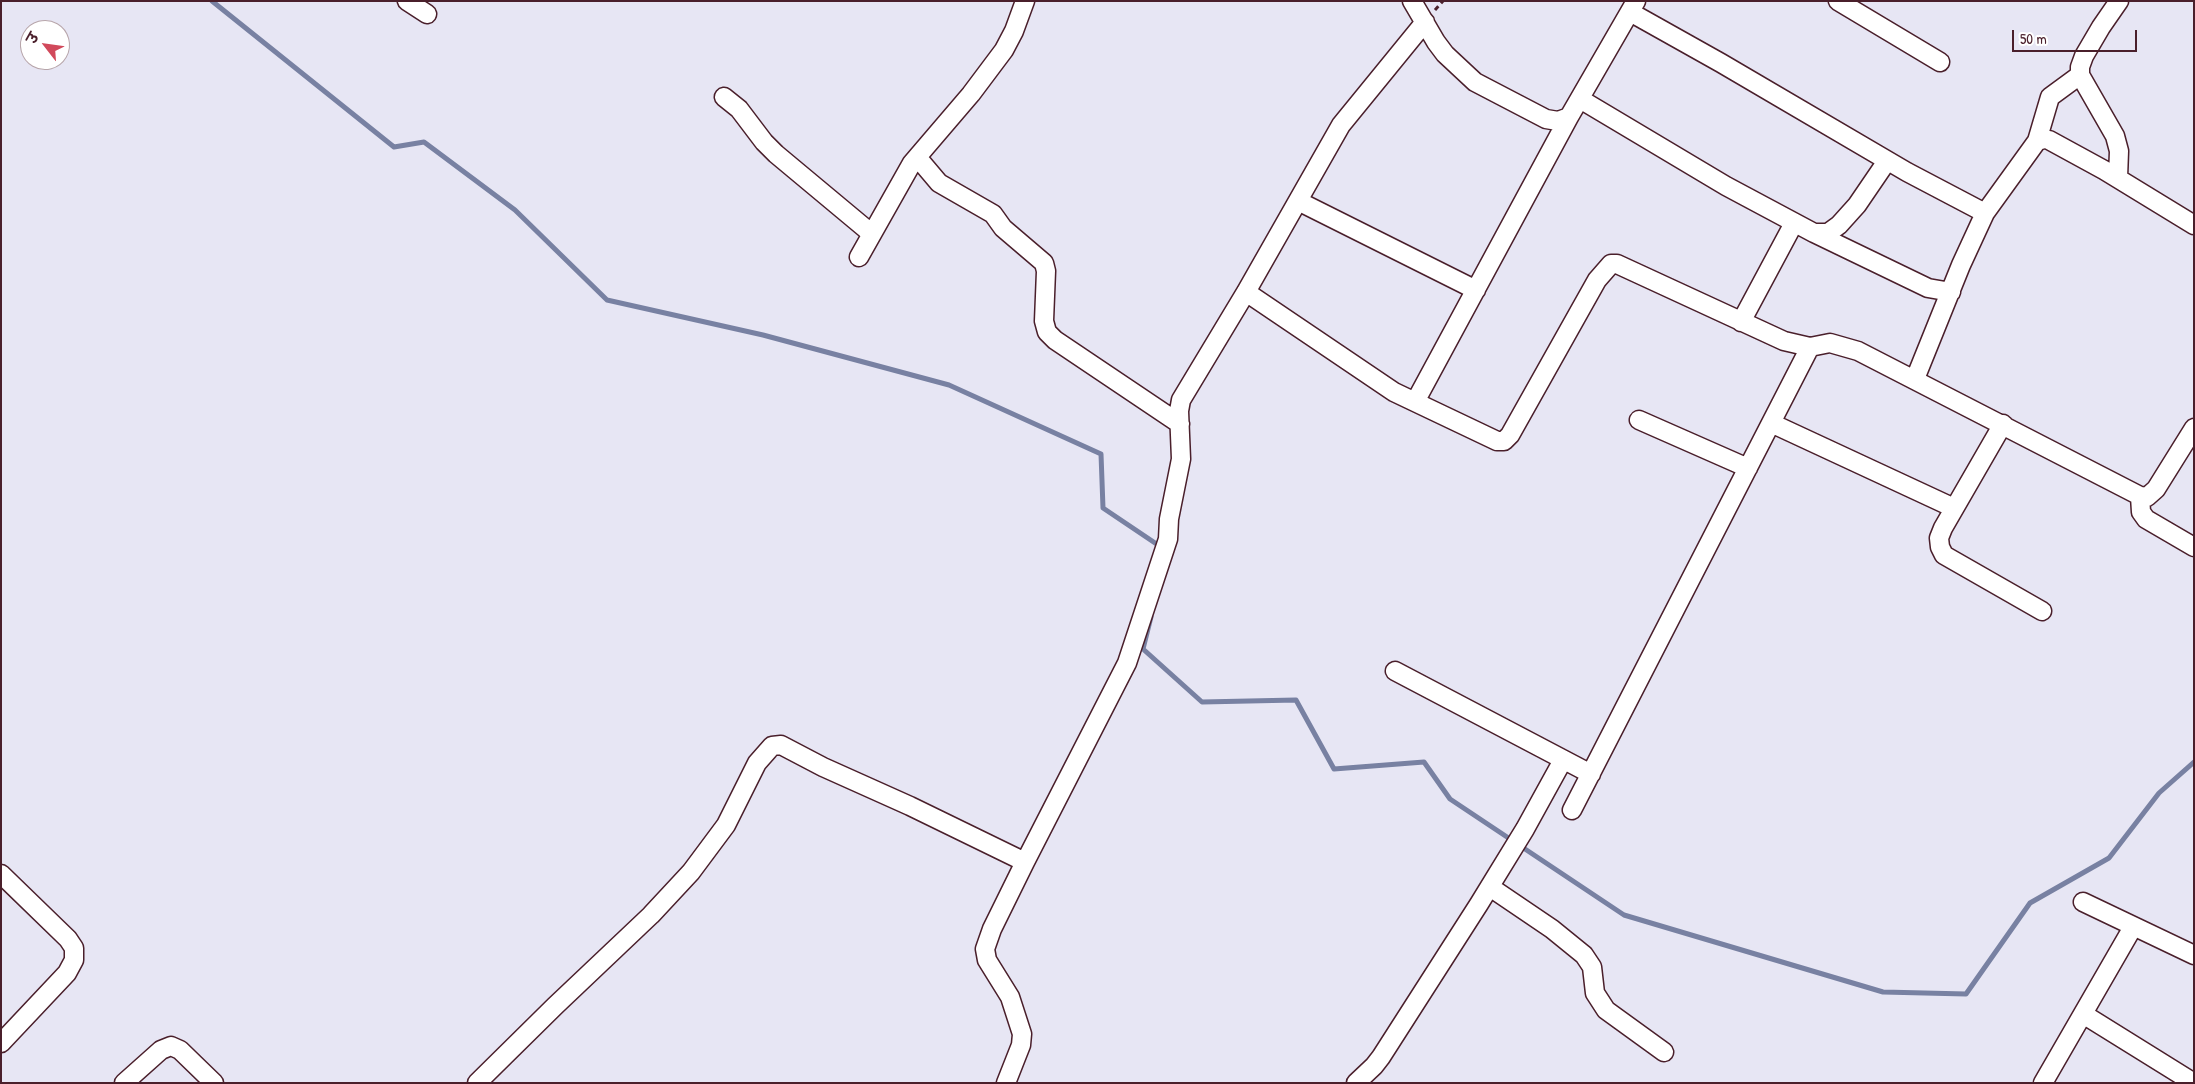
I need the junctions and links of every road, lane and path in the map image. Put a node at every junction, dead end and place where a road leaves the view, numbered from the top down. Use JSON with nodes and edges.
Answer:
{"nodes":[{"id":1,"x":407,"y":1,"type":"edge"},
{"id":2,"x":1025,"y":1,"type":"edge"},
{"id":3,"x":1412,"y":1,"type":"edge"},
{"id":4,"x":1838,"y":1,"type":"edge"},
{"id":5,"x":2116,"y":2,"type":"edge"},
{"id":6,"x":1633,"y":7,"type":"edge"},
{"id":7,"x":427,"y":14,"type":"dead end"},
{"id":8,"x":1425,"y":22,"type":"junction"},
{"id":9,"x":1940,"y":62,"type":"dead end"},
{"id":10,"x":2080,"y":75,"type":"junction"},
{"id":11,"x":724,"y":97,"type":"dead end"},
{"id":12,"x":1580,"y":99,"type":"junction"},
{"id":13,"x":1569,"y":117,"type":"junction"},
{"id":14,"x":2037,"y":140,"type":"junction"},
{"id":15,"x":917,"y":157,"type":"junction"},
{"id":16,"x":1887,"y":161,"type":"junction"},
{"id":17,"x":2118,"y":178,"type":"junction"},
{"id":18,"x":1298,"y":201,"type":"junction"},
{"id":19,"x":1985,"y":214,"type":"junction"},
{"id":20,"x":1794,"y":223,"type":"junction"},
{"id":21,"x":2194,"y":225,"type":"edge"},
{"id":22,"x":1814,"y":233,"type":"junction"},
{"id":23,"x":872,"y":234,"type":"junction"},
{"id":24,"x":859,"y":257,"type":"dead end"},
{"id":25,"x":1476,"y":290,"type":"junction"},
{"id":26,"x":1246,"y":292,"type":"junction"},
{"id":27,"x":1951,"y":292,"type":"junction"},
{"id":28,"x":1741,"y":322,"type":"junction"},
{"id":29,"x":1810,"y":347,"type":"junction"},
{"id":30,"x":1915,"y":380,"type":"junction"},
{"id":31,"x":1415,"y":402,"type":"junction"},
{"id":32,"x":1639,"y":420,"type":"dead end"},
{"id":33,"x":1771,"y":423,"type":"junction"},
{"id":34,"x":1180,"y":424,"type":"junction"},
{"id":35,"x":2002,"y":424,"type":"junction"},
{"id":36,"x":2194,"y":428,"type":"edge"},
{"id":37,"x":1748,"y":468,"type":"junction"},
{"id":38,"x":2140,"y":496,"type":"junction"},
{"id":39,"x":1954,"y":508,"type":"junction"},
{"id":40,"x":2194,"y":547,"type":"edge"},
{"id":41,"x":2042,"y":611,"type":"dead end"},
{"id":42,"x":1394,"y":671,"type":"dead end"},
{"id":43,"x":1563,"y":760,"type":"junction"},
{"id":44,"x":1590,"y":774,"type":"junction"},
{"id":45,"x":1572,"y":810,"type":"dead end"},
{"id":46,"x":1025,"y":862,"type":"junction"},
{"id":47,"x":1,"y":874,"type":"edge"},
{"id":48,"x":1490,"y":887,"type":"junction"},
{"id":49,"x":2083,"y":902,"type":"dead end"},
{"id":50,"x":2133,"y":927,"type":"junction"},
{"id":51,"x":2194,"y":955,"type":"edge"},
{"id":52,"x":2083,"y":1014,"type":"junction"},
{"id":53,"x":2,"y":1042,"type":"edge"},
{"id":54,"x":1664,"y":1052,"type":"dead end"},
{"id":55,"x":124,"y":1083,"type":"edge"},
{"id":56,"x":214,"y":1083,"type":"edge"},
{"id":57,"x":477,"y":1083,"type":"edge"},
{"id":58,"x":1006,"y":1083,"type":"edge"},
{"id":59,"x":1356,"y":1083,"type":"edge"},
{"id":60,"x":2044,"y":1083,"type":"edge"},
{"id":61,"x":2194,"y":1083,"type":"edge"}],
"edges":[{"from":1,"to":7,"type":"street"},
{"from":2,"to":15,"type":"street"},
{"from":3,"to":8,"type":"street"},
{"from":4,"to":9,"type":"street"},
{"from":5,"to":10,"type":"street"},
{"from":6,"to":12,"type":"street"},
{"from":6,"to":16,"type":"street"},
{"from":8,"to":13,"type":"street"},
{"from":8,"to":18,"type":"street"},
{"from":10,"to":14,"type":"street"},
{"from":10,"to":17,"type":"street"},
{"from":11,"to":23,"type":"street"},
{"from":12,"to":13,"type":"street"},
{"from":12,"to":20,"type":"street"},
{"from":13,"to":25,"type":"street"},
{"from":14,"to":17,"type":"street"},
{"from":14,"to":19,"type":"street"},
{"from":15,"to":23,"type":"street"},
{"from":15,"to":34,"type":"street"},
{"from":16,"to":19,"type":"street"},
{"from":16,"to":22,"type":"street"},
{"from":17,"to":21,"type":"street"},
{"from":18,"to":25,"type":"street"},
{"from":18,"to":26,"type":"street"},
{"from":19,"to":27,"type":"street"},
{"from":20,"to":22,"type":"street"},
{"from":20,"to":28,"type":"street"},
{"from":22,"to":27,"type":"street"},
{"from":23,"to":24,"type":"street"},
{"from":25,"to":31,"type":"street"},
{"from":26,"to":31,"type":"street"},
{"from":26,"to":34,"type":"street"},
{"from":27,"to":30,"type":"street"},
{"from":28,"to":29,"type":"street"},
{"from":28,"to":31,"type":"street"},
{"from":29,"to":30,"type":"street"},
{"from":29,"to":33,"type":"street"},
{"from":30,"to":35,"type":"street"},
{"from":32,"to":37,"type":"street"},
{"from":33,"to":37,"type":"street"},
{"from":33,"to":39,"type":"street"},
{"from":34,"to":46,"type":"street"},
{"from":35,"to":38,"type":"street"},
{"from":35,"to":39,"type":"street"},
{"from":36,"to":38,"type":"street"},
{"from":37,"to":44,"type":"street"},
{"from":38,"to":40,"type":"street"},
{"from":39,"to":41,"type":"street"},
{"from":42,"to":43,"type":"street"},
{"from":43,"to":44,"type":"street"},
{"from":43,"to":48,"type":"street"},
{"from":44,"to":45,"type":"street"},
{"from":46,"to":57,"type":"street"},
{"from":46,"to":58,"type":"street"},
{"from":47,"to":53,"type":"street"},
{"from":48,"to":54,"type":"street"},
{"from":48,"to":59,"type":"street"},
{"from":49,"to":50,"type":"street"},
{"from":50,"to":51,"type":"street"},
{"from":50,"to":52,"type":"street"},
{"from":52,"to":60,"type":"street"},
{"from":52,"to":61,"type":"street"},
{"from":55,"to":56,"type":"street"}]}
